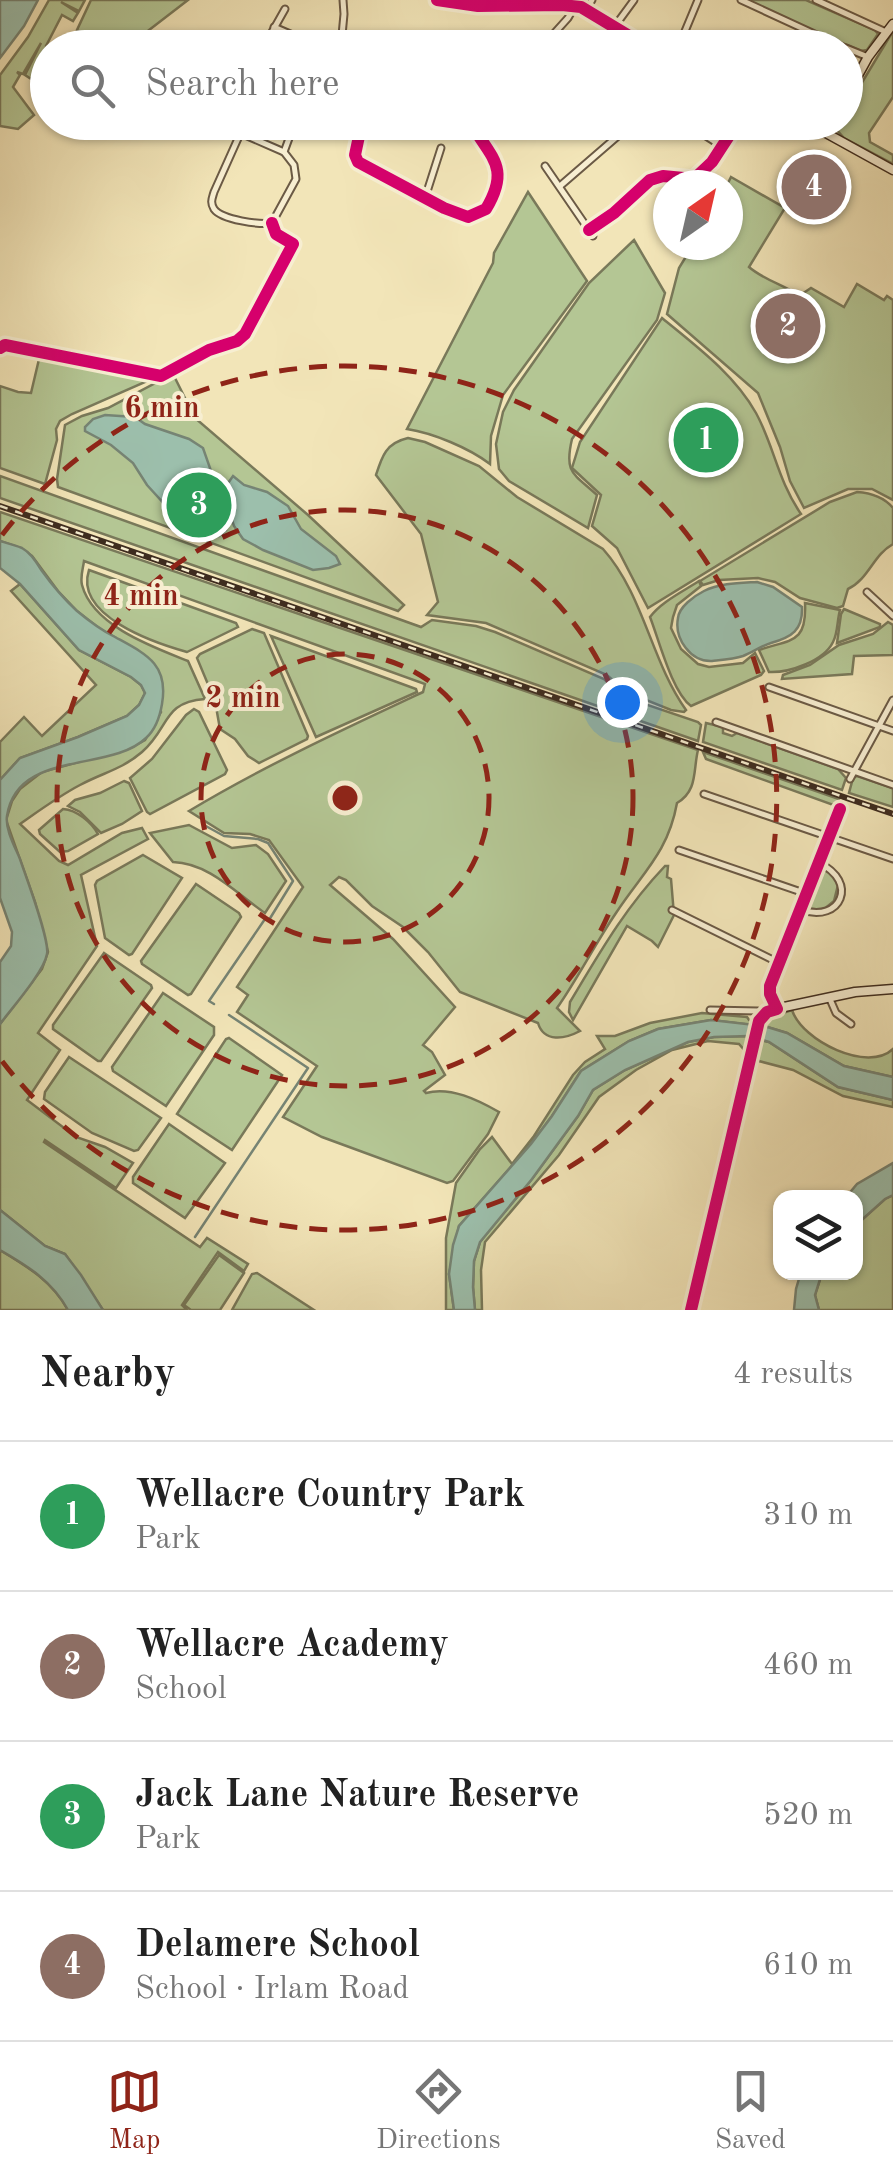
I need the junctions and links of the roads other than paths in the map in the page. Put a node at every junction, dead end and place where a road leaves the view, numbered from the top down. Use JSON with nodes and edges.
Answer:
{"nodes":[{"id":1,"x":343,"y":0,"type":"edge"},
{"id":2,"x":437,"y":0,"type":"edge"},
{"id":3,"x":592,"y":0,"type":"edge"},
{"id":4,"x":634,"y":0,"type":"edge"},
{"id":5,"x":698,"y":0,"type":"edge"},
{"id":6,"x":741,"y":0,"type":"edge"},
{"id":7,"x":816,"y":0,"type":"edge"},
{"id":8,"x":575,"y":6,"type":"junction"},
{"id":9,"x":586,"y":10,"type":"junction"},
{"id":10,"x":281,"y":11,"type":"dead end"},
{"id":11,"x":893,"y":24,"type":"edge"},
{"id":12,"x":614,"y":27,"type":"junction"},
{"id":13,"x":274,"y":28,"type":"joint"},
{"id":14,"x":279,"y":30,"type":"edge"},
{"id":15,"x":344,"y":30,"type":"edge"},
{"id":16,"x":557,"y":30,"type":"edge"},
{"id":17,"x":619,"y":30,"type":"edge"},
{"id":18,"x":686,"y":30,"type":"edge"},
{"id":19,"x":806,"y":30,"type":"edge"},
{"id":20,"x":886,"y":32,"type":"junction"},
{"id":21,"x":863,"y":55,"type":"edge"},
{"id":22,"x":868,"y":57,"type":"junction"},
{"id":23,"x":863,"y":66,"type":"edge"},
{"id":24,"x":237,"y":140,"type":"edge"},
{"id":25,"x":255,"y":140,"type":"edge"},
{"id":26,"x":288,"y":140,"type":"edge"},
{"id":27,"x":358,"y":140,"type":"edge"},
{"id":28,"x":481,"y":140,"type":"edge"},
{"id":29,"x":613,"y":140,"type":"edge"},
{"id":30,"x":712,"y":140,"type":"edge"},
{"id":31,"x":727,"y":140,"type":"edge"},
{"id":32,"x":839,"y":140,"type":"edge"},
{"id":33,"x":723,"y":147,"type":"junction"},
{"id":34,"x":438,"y":150,"type":"dead end"},
{"id":35,"x":284,"y":152,"type":"junction"},
{"id":36,"x":545,"y":166,"type":"dead end"},
{"id":37,"x":893,"y":170,"type":"edge"},
{"id":38,"x":560,"y":186,"type":"junction"},
{"id":39,"x":425,"y":198,"type":"junction"},
{"id":40,"x":272,"y":224,"type":"junction"},
{"id":41,"x":0,"y":348,"type":"edge"},
{"id":42,"x":868,"y":592,"type":"dead end"},
{"id":43,"x":893,"y":616,"type":"edge"},
{"id":44,"x":769,"y":688,"type":"dead end"},
{"id":45,"x":893,"y":700,"type":"edge"},
{"id":46,"x":716,"y":722,"type":"dead end"},
{"id":47,"x":878,"y":726,"type":"junction"},
{"id":48,"x":893,"y":731,"type":"edge"},
{"id":49,"x":851,"y":775,"type":"junction"},
{"id":50,"x":893,"y":785,"type":"edge"},
{"id":51,"x":704,"y":794,"type":"dead end"},
{"id":52,"x":840,"y":809,"type":"dead end"},
{"id":53,"x":829,"y":837,"type":"junction"},
{"id":54,"x":679,"y":850,"type":"dead end"},
{"id":55,"x":893,"y":858,"type":"edge"},
{"id":56,"x":819,"y":863,"type":"junction"},
{"id":57,"x":807,"y":894,"type":"junction"},
{"id":58,"x":672,"y":910,"type":"dead end"},
{"id":59,"x":800,"y":910,"type":"junction"},
{"id":60,"x":779,"y":963,"type":"junction"},
{"id":61,"x":893,"y":990,"type":"edge"},
{"id":62,"x":830,"y":996,"type":"junction"},
{"id":63,"x":777,"y":1009,"type":"junction"},
{"id":64,"x":710,"y":1010,"type":"dead end"},
{"id":65,"x":762,"y":1018,"type":"junction"},
{"id":66,"x":852,"y":1024,"type":"dead end"},
{"id":67,"x":691,"y":1310,"type":"edge"}],
"edges":[{"from":1,"to":15,"type":"street"},
{"from":2,"to":8,"type":"main road"},
{"from":3,"to":9,"type":"street"},
{"from":4,"to":12,"type":"street"},
{"from":5,"to":18,"type":"street"},
{"from":6,"to":19,"type":"street"},
{"from":7,"to":20,"type":"street"},
{"from":8,"to":9,"type":"main road"},
{"from":8,"to":16,"type":"street"},
{"from":9,"to":12,"type":"main road"},
{"from":10,"to":13,"type":"street"},
{"from":11,"to":20,"type":"main road"},
{"from":12,"to":17,"type":"main road"},
{"from":13,"to":14,"type":"street"},
{"from":20,"to":22,"type":"main road"},
{"from":21,"to":22,"type":"street"},
{"from":22,"to":23,"type":"main road"},
{"from":24,"to":40,"type":"street"},
{"from":25,"to":35,"type":"street"},
{"from":26,"to":35,"type":"street"},
{"from":27,"to":39,"type":"street"},
{"from":28,"to":39,"type":"street"},
{"from":29,"to":38,"type":"street"},
{"from":30,"to":33,"type":"street"},
{"from":31,"to":33,"type":"street"},
{"from":32,"to":37,"type":"main road"},
{"from":33,"to":38,"type":"street"},
{"from":34,"to":39,"type":"street"},
{"from":35,"to":40,"type":"street"},
{"from":36,"to":38,"type":"street"},
{"from":40,"to":41,"type":"street"},
{"from":42,"to":43,"type":"street"},
{"from":44,"to":47,"type":"street"},
{"from":45,"to":47,"type":"street"},
{"from":46,"to":49,"type":"street"},
{"from":47,"to":48,"type":"street"},
{"from":47,"to":49,"type":"street"},
{"from":49,"to":50,"type":"street"},
{"from":51,"to":53,"type":"street"},
{"from":52,"to":53,"type":"street"},
{"from":53,"to":55,"type":"street"},
{"from":53,"to":56,"type":"street"},
{"from":54,"to":57,"type":"street"},
{"from":56,"to":57,"type":"street"},
{"from":56,"to":59,"type":"street"},
{"from":57,"to":59,"type":"street"},
{"from":58,"to":60,"type":"street"},
{"from":59,"to":60,"type":"street"},
{"from":60,"to":63,"type":"street"},
{"from":61,"to":62,"type":"main road"},
{"from":62,"to":63,"type":"main road"},
{"from":62,"to":66,"type":"street"},
{"from":63,"to":65,"type":"main road"},
{"from":64,"to":65,"type":"street"},
{"from":65,"to":67,"type":"main road"}]}
